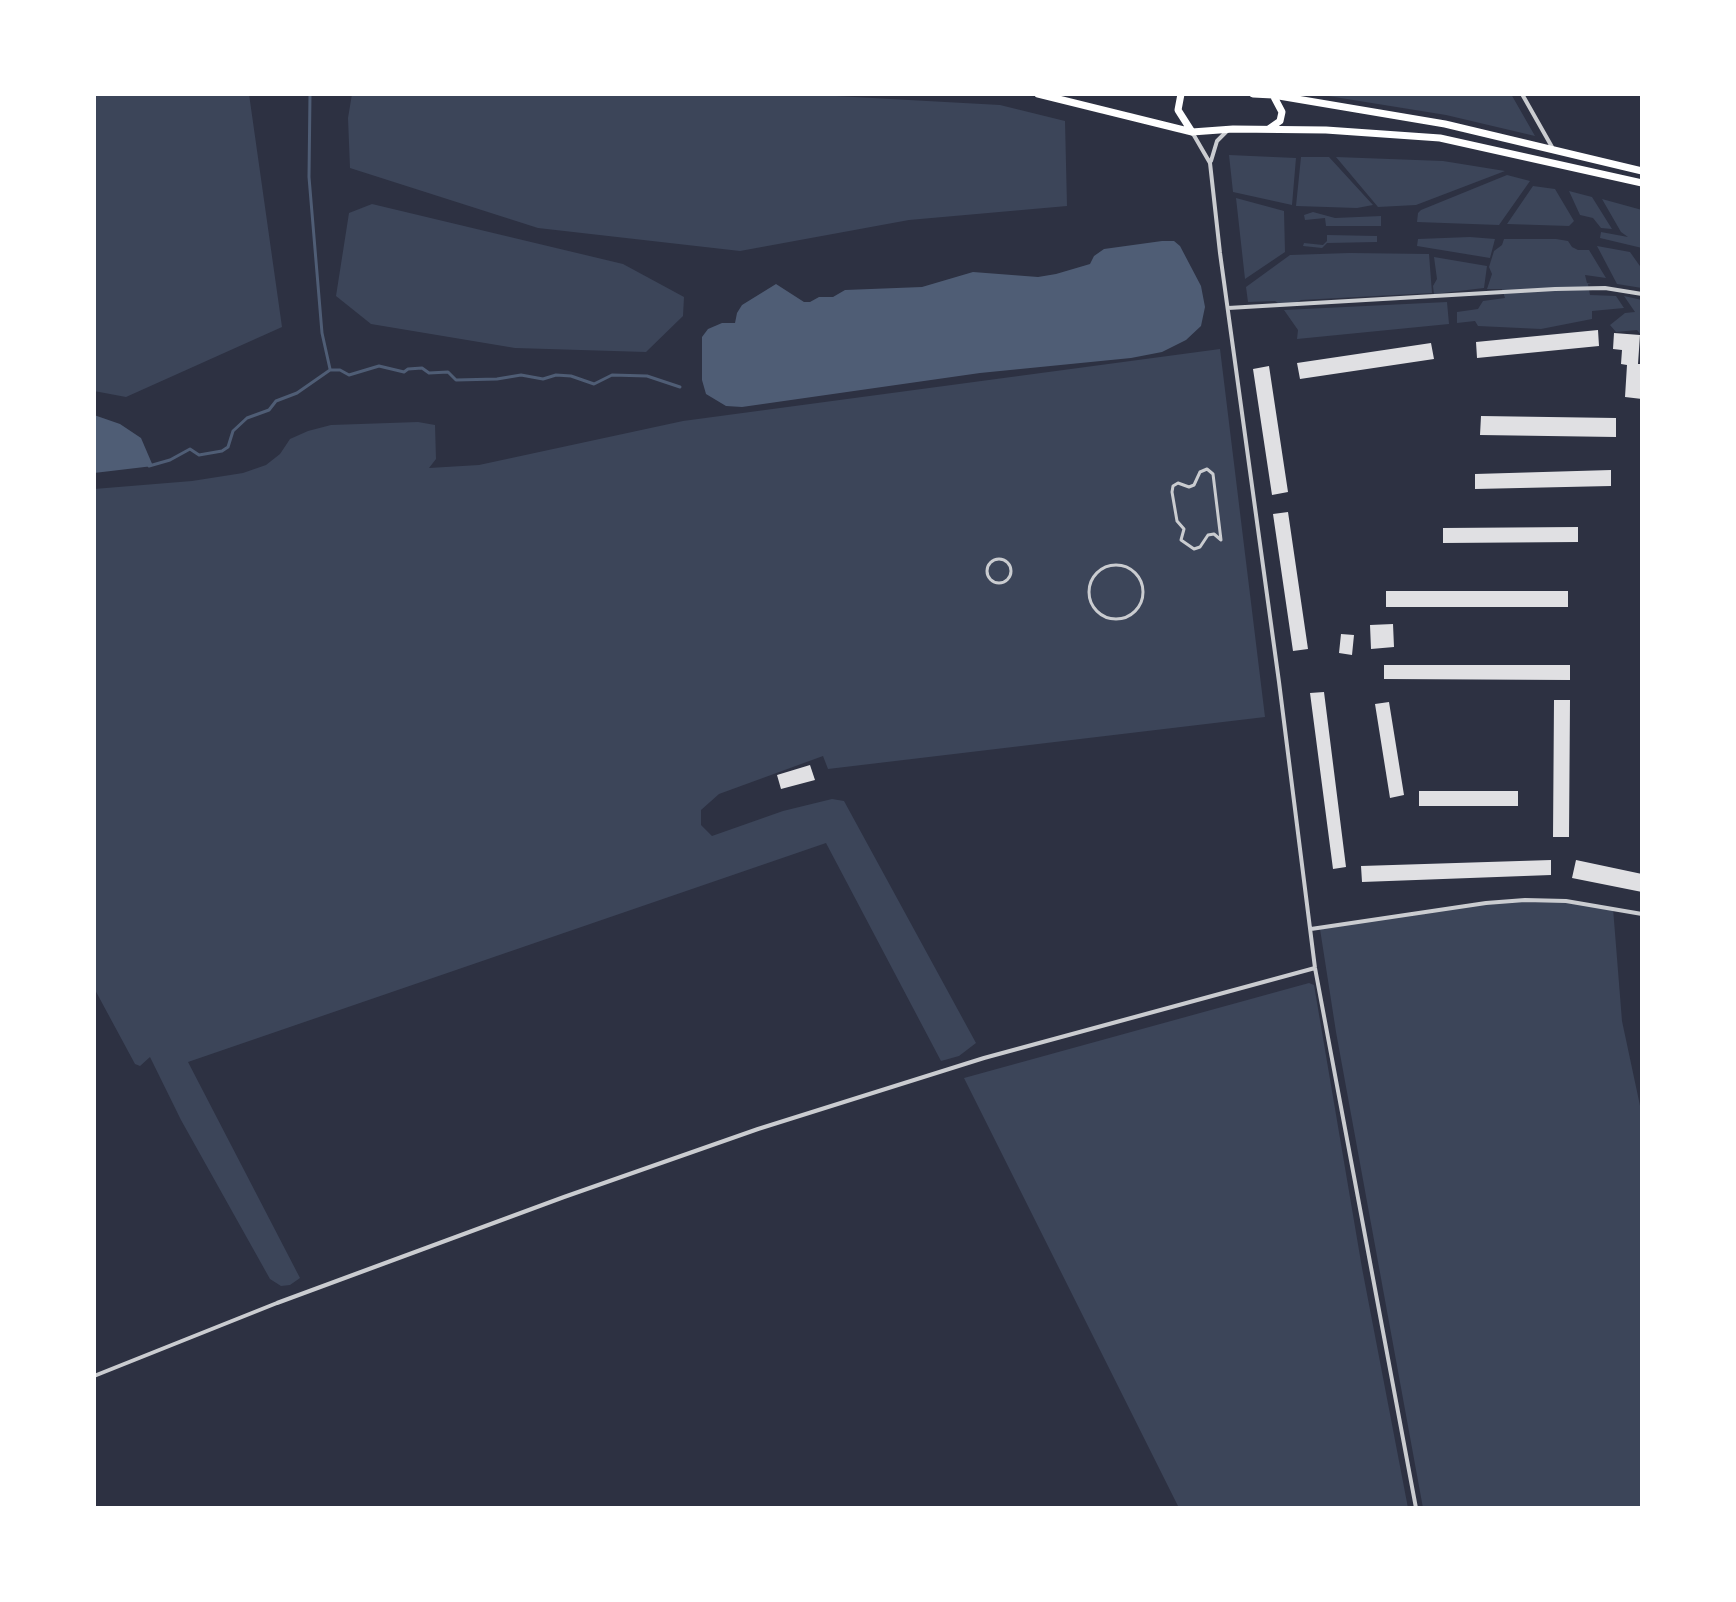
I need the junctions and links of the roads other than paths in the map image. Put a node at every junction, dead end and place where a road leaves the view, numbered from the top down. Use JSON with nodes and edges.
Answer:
{"nodes":[{"id":1,"x":1038,"y":94,"type":"edge"},
{"id":2,"x":1181,"y":94,"type":"edge"},
{"id":3,"x":1253,"y":94,"type":"edge"},
{"id":4,"x":1522,"y":94,"type":"edge"},
{"id":5,"x":1273,"y":95,"type":"edge"},
{"id":6,"x":1233,"y":129,"type":"junction"},
{"id":7,"x":1264,"y":130,"type":"junction"},
{"id":8,"x":1192,"y":132,"type":"junction"},
{"id":9,"x":1553,"y":150,"type":"junction"},
{"id":10,"x":1210,"y":163,"type":"junction"},
{"id":11,"x":1642,"y":171,"type":"edge"},
{"id":12,"x":1642,"y":183,"type":"edge"},
{"id":13,"x":1642,"y":294,"type":"edge"},
{"id":14,"x":1228,"y":308,"type":"junction"},
{"id":15,"x":1189,"y":548,"type":"joint"},
{"id":16,"x":989,"y":564,"type":"joint"},
{"id":17,"x":1096,"y":573,"type":"joint"},
{"id":18,"x":1642,"y":914,"type":"edge"},
{"id":19,"x":1311,"y":929,"type":"junction"},
{"id":20,"x":1315,"y":968,"type":"junction"},
{"id":21,"x":94,"y":1376,"type":"edge"},
{"id":22,"x":1416,"y":1508,"type":"edge"}],
"edges":[{"from":1,"to":8,"type":"highway"},
{"from":2,"to":8,"type":"highway"},
{"from":3,"to":5,"type":"highway"},
{"from":4,"to":9,"type":"street"},
{"from":5,"to":7,"type":"highway"},
{"from":5,"to":9,"type":"highway"},
{"from":6,"to":7,"type":"highway"},
{"from":6,"to":8,"type":"highway"},
{"from":6,"to":10,"type":"street"},
{"from":7,"to":12,"type":"highway"},
{"from":8,"to":10,"type":"street"},
{"from":9,"to":11,"type":"highway"},
{"from":10,"to":14,"type":"street"},
{"from":13,"to":14,"type":"street"},
{"from":14,"to":19,"type":"street"},
{"from":15,"to":15,"type":"street"},
{"from":16,"to":16,"type":"street"},
{"from":17,"to":17,"type":"street"},
{"from":18,"to":19,"type":"street"},
{"from":19,"to":20,"type":"street"},
{"from":20,"to":21,"type":"street"},
{"from":20,"to":22,"type":"street"}]}
